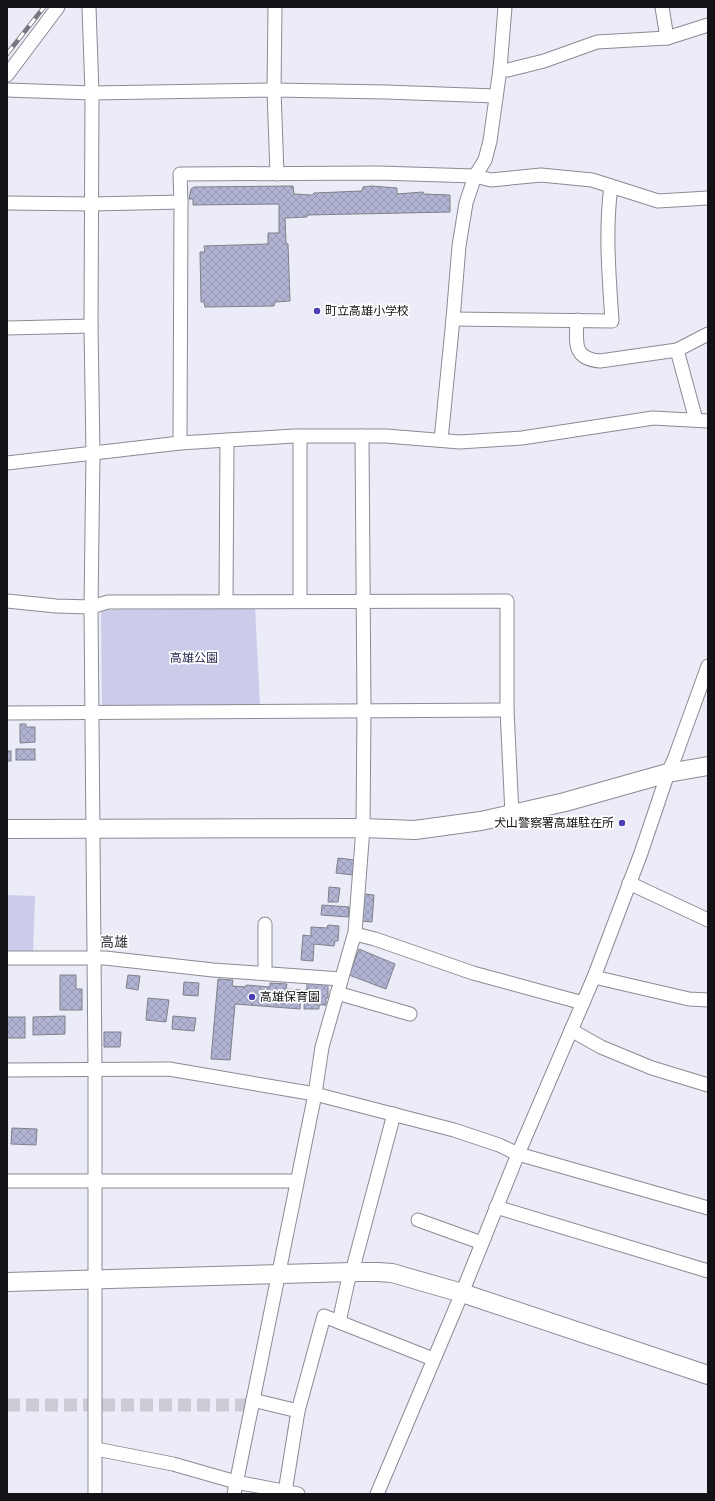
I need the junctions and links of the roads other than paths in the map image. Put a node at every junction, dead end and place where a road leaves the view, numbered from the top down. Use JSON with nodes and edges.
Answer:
{"nodes":[{"id":1,"x":58,"y":7,"type":"edge"},
{"id":2,"x":89,"y":7,"type":"edge"},
{"id":3,"x":275,"y":7,"type":"edge"},
{"id":4,"x":505,"y":7,"type":"edge"},
{"id":5,"x":662,"y":7,"type":"edge"},
{"id":6,"x":708,"y":25,"type":"edge"},
{"id":7,"x":667,"y":38,"type":"junction"},
{"id":8,"x":500,"y":69,"type":"junction"},
{"id":9,"x":7,"y":76,"type":"edge"},
{"id":10,"x":7,"y":90,"type":"edge"},
{"id":11,"x":274,"y":90,"type":"junction"},
{"id":12,"x":92,"y":93,"type":"junction"},
{"id":13,"x":496,"y":96,"type":"junction"},
{"id":14,"x":277,"y":174,"type":"junction"},
{"id":15,"x":474,"y":176,"type":"junction"},
{"id":16,"x":611,"y":186,"type":"junction"},
{"id":17,"x":708,"y":198,"type":"edge"},
{"id":18,"x":181,"y":202,"type":"junction"},
{"id":19,"x":7,"y":203,"type":"edge"},
{"id":20,"x":92,"y":204,"type":"junction"},
{"id":21,"x":453,"y":319,"type":"junction"},
{"id":22,"x":577,"y":320,"type":"junction"},
{"id":23,"x":92,"y":326,"type":"junction"},
{"id":24,"x":7,"y":328,"type":"edge"},
{"id":25,"x":708,"y":334,"type":"edge"},
{"id":26,"x":677,"y":350,"type":"junction"},
{"id":27,"x":702,"y":421,"type":"edge"},
{"id":28,"x":300,"y":436,"type":"junction"},
{"id":29,"x":362,"y":436,"type":"junction"},
{"id":30,"x":226,"y":440,"type":"junction"},
{"id":31,"x":441,"y":440,"type":"junction"},
{"id":32,"x":180,"y":443,"type":"junction"},
{"id":33,"x":93,"y":454,"type":"junction"},
{"id":34,"x":7,"y":463,"type":"edge"},
{"id":35,"x":7,"y":601,"type":"edge"},
{"id":36,"x":226,"y":601,"type":"junction"},
{"id":37,"x":300,"y":601,"type":"junction"},
{"id":38,"x":364,"y":601,"type":"junction"},
{"id":39,"x":91,"y":607,"type":"junction"},
{"id":40,"x":708,"y":666,"type":"edge"},
{"id":41,"x":507,"y":710,"type":"junction"},
{"id":42,"x":364,"y":711,"type":"junction"},
{"id":43,"x":93,"y":712,"type":"junction"},
{"id":44,"x":7,"y":713,"type":"edge"},
{"id":45,"x":708,"y":766,"type":"edge"},
{"id":46,"x":668,"y":773,"type":"junction"},
{"id":47,"x":512,"y":814,"type":"junction"},
{"id":48,"x":363,"y":828,"type":"junction"},
{"id":49,"x":7,"y":829,"type":"edge"},
{"id":50,"x":94,"y":830,"type":"junction"},
{"id":51,"x":629,"y":883,"type":"junction"},
{"id":52,"x":708,"y":920,"type":"edge"},
{"id":53,"x":265,"y":924,"type":"dead end"},
{"id":54,"x":355,"y":934,"type":"junction"},
{"id":55,"x":7,"y":958,"type":"edge"},
{"id":56,"x":94,"y":958,"type":"junction"},
{"id":57,"x":265,"y":973,"type":"junction"},
{"id":58,"x":594,"y":977,"type":"junction"},
{"id":59,"x":341,"y":979,"type":"junction"},
{"id":60,"x":337,"y":994,"type":"junction"},
{"id":61,"x":708,"y":1000,"type":"edge"},
{"id":62,"x":582,"y":1003,"type":"junction"},
{"id":63,"x":410,"y":1014,"type":"dead end"},
{"id":64,"x":571,"y":1030,"type":"junction"},
{"id":65,"x":7,"y":1070,"type":"edge"},
{"id":66,"x":95,"y":1070,"type":"junction"},
{"id":67,"x":708,"y":1085,"type":"edge"},
{"id":68,"x":314,"y":1094,"type":"junction"},
{"id":69,"x":394,"y":1114,"type":"junction"},
{"id":70,"x":518,"y":1154,"type":"junction"},
{"id":71,"x":7,"y":1181,"type":"edge"},
{"id":72,"x":94,"y":1181,"type":"junction"},
{"id":73,"x":296,"y":1181,"type":"junction"},
{"id":74,"x":496,"y":1207,"type":"junction"},
{"id":75,"x":708,"y":1208,"type":"edge"},
{"id":76,"x":418,"y":1220,"type":"dead end"},
{"id":77,"x":482,"y":1243,"type":"junction"},
{"id":78,"x":708,"y":1271,"type":"edge"},
{"id":79,"x":352,"y":1272,"type":"junction"},
{"id":80,"x":278,"y":1274,"type":"junction"},
{"id":81,"x":96,"y":1280,"type":"junction"},
{"id":82,"x":7,"y":1282,"type":"edge"},
{"id":83,"x":462,"y":1293,"type":"junction"},
{"id":84,"x":339,"y":1322,"type":"junction"},
{"id":85,"x":433,"y":1359,"type":"junction"},
{"id":86,"x":708,"y":1375,"type":"edge"},
{"id":87,"x":253,"y":1400,"type":"junction"},
{"id":88,"x":298,"y":1411,"type":"junction"},
{"id":89,"x":96,"y":1449,"type":"junction"},
{"id":90,"x":235,"y":1488,"type":"edge"},
{"id":91,"x":292,"y":1493,"type":"edge"},
{"id":92,"x":95,"y":1494,"type":"edge"},
{"id":93,"x":377,"y":1494,"type":"edge"}],
"edges":[{"from":1,"to":9,"type":"street"},
{"from":2,"to":12,"type":"street"},
{"from":3,"to":11,"type":"street"},
{"from":4,"to":8,"type":"street"},
{"from":5,"to":7,"type":"street"},
{"from":6,"to":7,"type":"street"},
{"from":7,"to":8,"type":"street"},
{"from":8,"to":13,"type":"street"},
{"from":10,"to":12,"type":"street"},
{"from":11,"to":12,"type":"street"},
{"from":11,"to":13,"type":"street"},
{"from":11,"to":14,"type":"street"},
{"from":12,"to":20,"type":"street"},
{"from":13,"to":15,"type":"street"},
{"from":14,"to":15,"type":"street"},
{"from":14,"to":18,"type":"street"},
{"from":15,"to":16,"type":"street"},
{"from":15,"to":21,"type":"street"},
{"from":16,"to":17,"type":"street"},
{"from":16,"to":22,"type":"street"},
{"from":18,"to":20,"type":"street"},
{"from":18,"to":32,"type":"street"},
{"from":19,"to":20,"type":"street"},
{"from":20,"to":23,"type":"street"},
{"from":21,"to":22,"type":"street"},
{"from":21,"to":31,"type":"street"},
{"from":22,"to":26,"type":"street"},
{"from":23,"to":24,"type":"street"},
{"from":23,"to":33,"type":"street"},
{"from":25,"to":26,"type":"street"},
{"from":26,"to":27,"type":"street"},
{"from":27,"to":31,"type":"street"},
{"from":28,"to":29,"type":"street"},
{"from":28,"to":30,"type":"street"},
{"from":28,"to":37,"type":"street"},
{"from":29,"to":31,"type":"street"},
{"from":29,"to":38,"type":"street"},
{"from":30,"to":32,"type":"street"},
{"from":30,"to":36,"type":"street"},
{"from":32,"to":33,"type":"street"},
{"from":33,"to":34,"type":"street"},
{"from":33,"to":39,"type":"street"},
{"from":35,"to":39,"type":"street"},
{"from":36,"to":37,"type":"street"},
{"from":36,"to":39,"type":"street"},
{"from":37,"to":38,"type":"street"},
{"from":38,"to":41,"type":"street"},
{"from":38,"to":42,"type":"street"},
{"from":39,"to":43,"type":"street"},
{"from":40,"to":46,"type":"street"},
{"from":41,"to":42,"type":"street"},
{"from":41,"to":47,"type":"street"},
{"from":42,"to":43,"type":"street"},
{"from":42,"to":48,"type":"street"},
{"from":43,"to":44,"type":"street"},
{"from":43,"to":50,"type":"street"},
{"from":45,"to":46,"type":"street"},
{"from":46,"to":47,"type":"street"},
{"from":46,"to":51,"type":"street"},
{"from":47,"to":48,"type":"street"},
{"from":48,"to":50,"type":"street"},
{"from":48,"to":54,"type":"street"},
{"from":49,"to":50,"type":"street"},
{"from":50,"to":56,"type":"street"},
{"from":51,"to":52,"type":"street"},
{"from":51,"to":58,"type":"street"},
{"from":53,"to":57,"type":"street"},
{"from":54,"to":59,"type":"street"},
{"from":54,"to":62,"type":"street"},
{"from":55,"to":56,"type":"street"},
{"from":56,"to":57,"type":"street"},
{"from":56,"to":66,"type":"street"},
{"from":57,"to":59,"type":"street"},
{"from":58,"to":61,"type":"street"},
{"from":58,"to":62,"type":"street"},
{"from":59,"to":60,"type":"street"},
{"from":60,"to":63,"type":"street"},
{"from":60,"to":68,"type":"street"},
{"from":62,"to":64,"type":"street"},
{"from":64,"to":67,"type":"street"},
{"from":64,"to":70,"type":"street"},
{"from":65,"to":66,"type":"street"},
{"from":66,"to":68,"type":"street"},
{"from":66,"to":72,"type":"street"},
{"from":68,"to":69,"type":"street"},
{"from":68,"to":73,"type":"street"},
{"from":69,"to":70,"type":"street"},
{"from":69,"to":79,"type":"street"},
{"from":70,"to":74,"type":"street"},
{"from":70,"to":75,"type":"street"},
{"from":71,"to":72,"type":"street"},
{"from":72,"to":73,"type":"street"},
{"from":72,"to":81,"type":"street"},
{"from":73,"to":80,"type":"street"},
{"from":74,"to":77,"type":"street"},
{"from":74,"to":78,"type":"street"},
{"from":76,"to":77,"type":"street"},
{"from":77,"to":83,"type":"street"},
{"from":79,"to":80,"type":"street"},
{"from":79,"to":83,"type":"street"},
{"from":79,"to":84,"type":"street"},
{"from":80,"to":81,"type":"street"},
{"from":80,"to":87,"type":"street"},
{"from":81,"to":82,"type":"street"},
{"from":81,"to":89,"type":"street"},
{"from":83,"to":85,"type":"street"},
{"from":83,"to":86,"type":"street"},
{"from":84,"to":85,"type":"street"},
{"from":84,"to":88,"type":"street"},
{"from":85,"to":93,"type":"street"},
{"from":87,"to":88,"type":"street"},
{"from":87,"to":90,"type":"street"},
{"from":88,"to":91,"type":"street"},
{"from":89,"to":90,"type":"street"},
{"from":89,"to":92,"type":"street"},
{"from":90,"to":91,"type":"street"}]}
